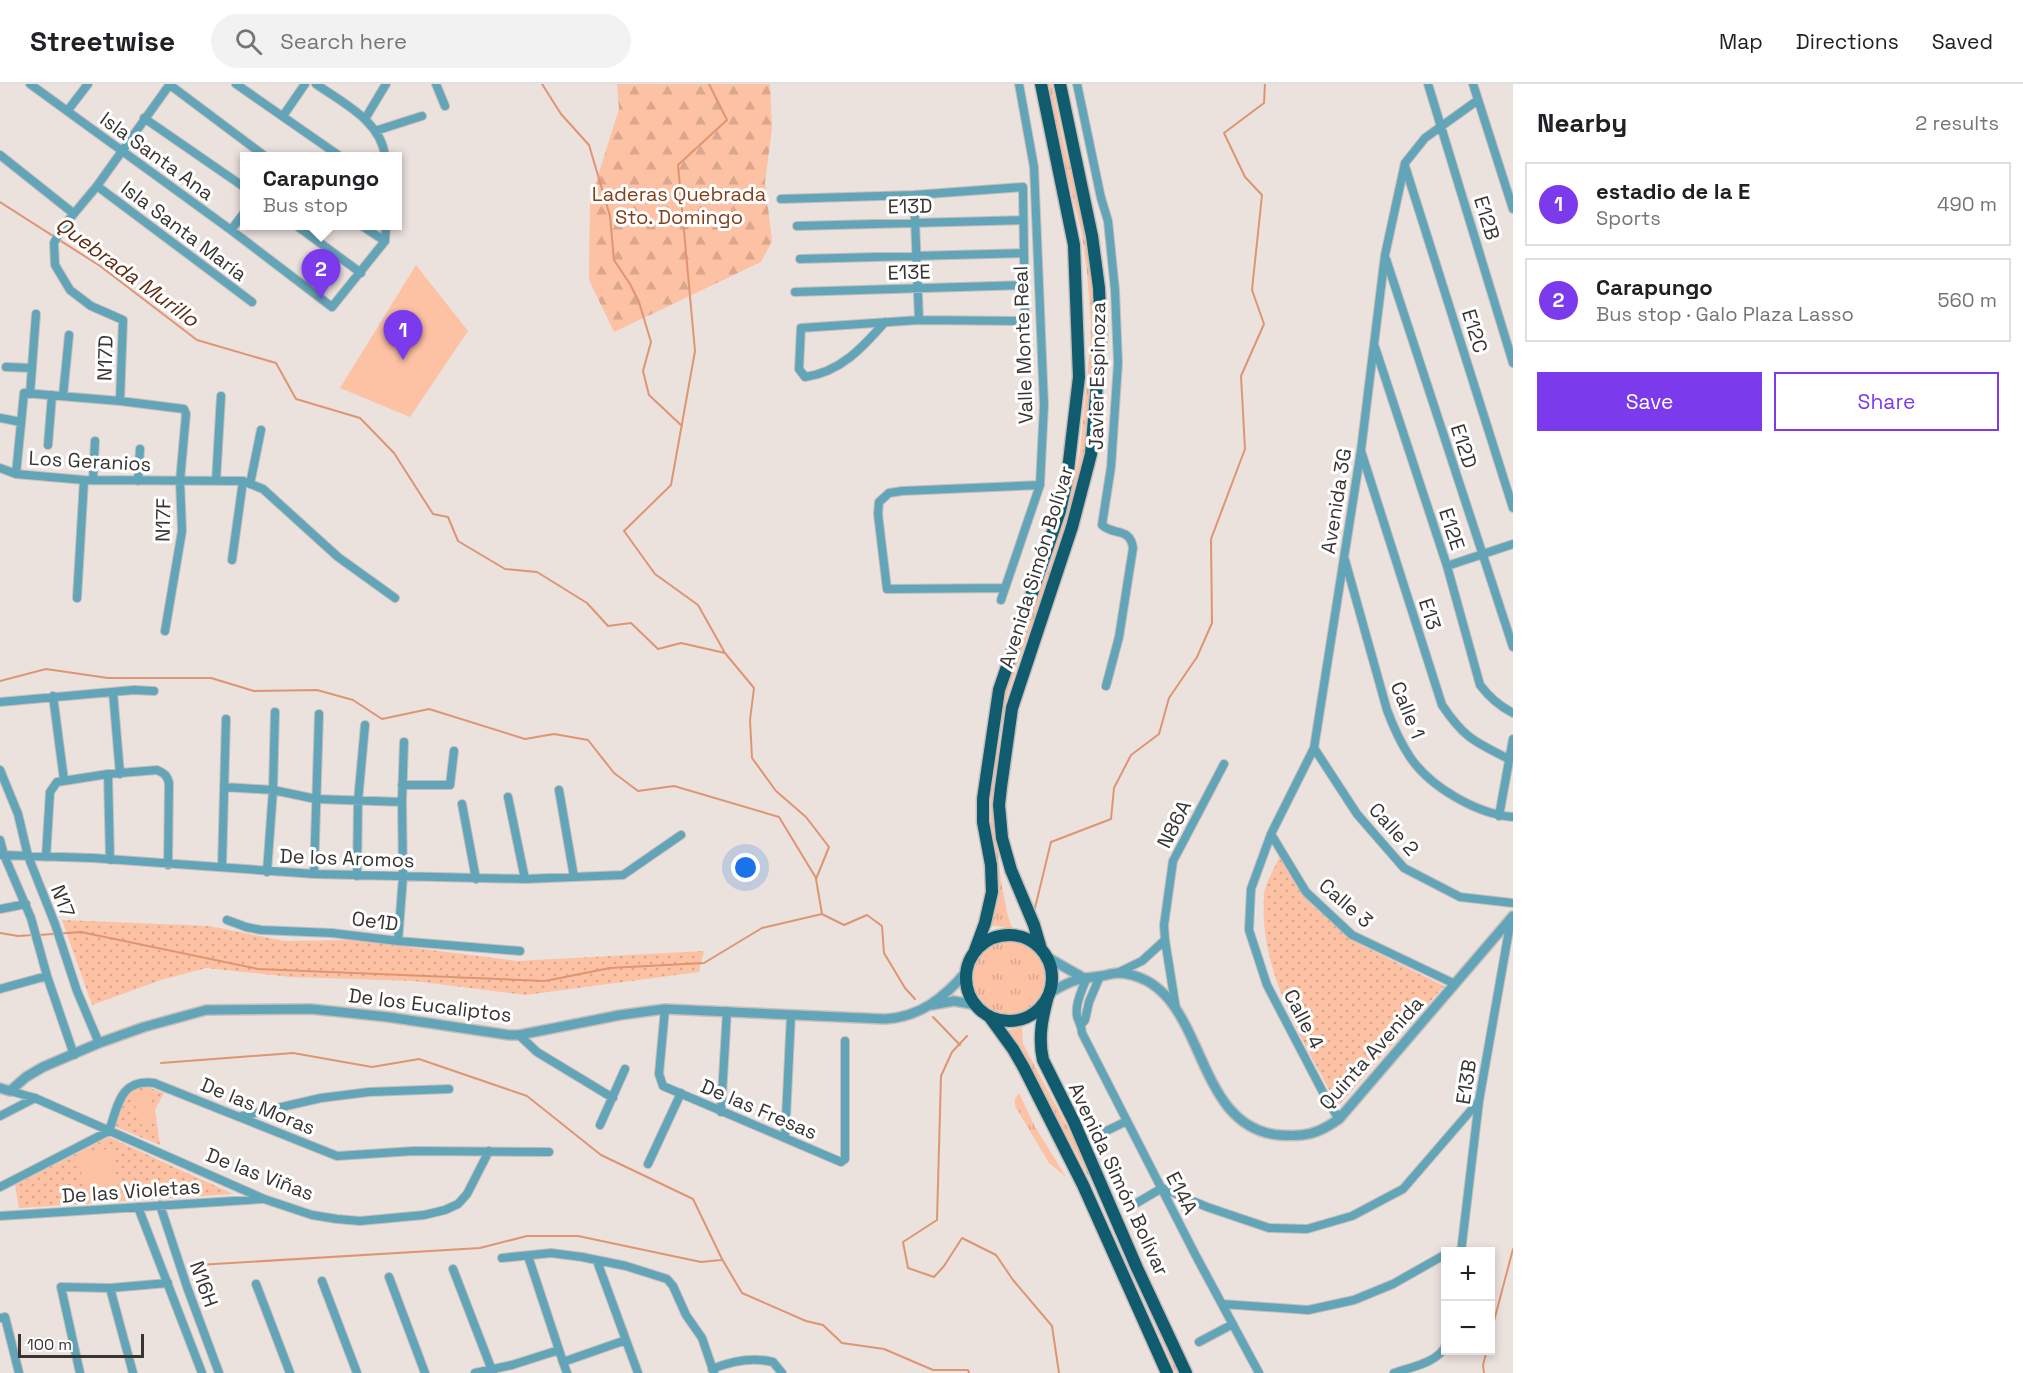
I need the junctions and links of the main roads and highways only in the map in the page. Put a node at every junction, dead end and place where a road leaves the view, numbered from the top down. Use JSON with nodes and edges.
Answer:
{"nodes":[{"id":1,"x":1041,"y":84,"type":"edge"},
{"id":2,"x":1060,"y":84,"type":"edge"},
{"id":3,"x":974,"y":953,"type":"junction"},
{"id":4,"x":1044,"y":953,"type":"junction"},
{"id":5,"x":1049,"y":994,"type":"junction"},
{"id":6,"x":989,"y":1016,"type":"junction"},
{"id":7,"x":1167,"y":1373,"type":"edge"},
{"id":8,"x":1186,"y":1373,"type":"edge"}],
"edges":[{"from":1,"to":3,"type":"highway","name":"Avenida Simón Bolívar"},
{"from":2,"to":4,"type":"highway","name":"Avenida Simón Bolívar"},
{"from":3,"to":4,"type":"highway"},
{"from":3,"to":6,"type":"highway","name":"Avenida Simón Bolívar"},
{"from":4,"to":5,"type":"highway","name":"Avenida Simón Bolívar"},
{"from":5,"to":6,"type":"highway"},
{"from":5,"to":8,"type":"highway","name":"Avenida Simón Bolívar"},
{"from":6,"to":7,"type":"highway","name":"Avenida Simón Bolívar"}]}
